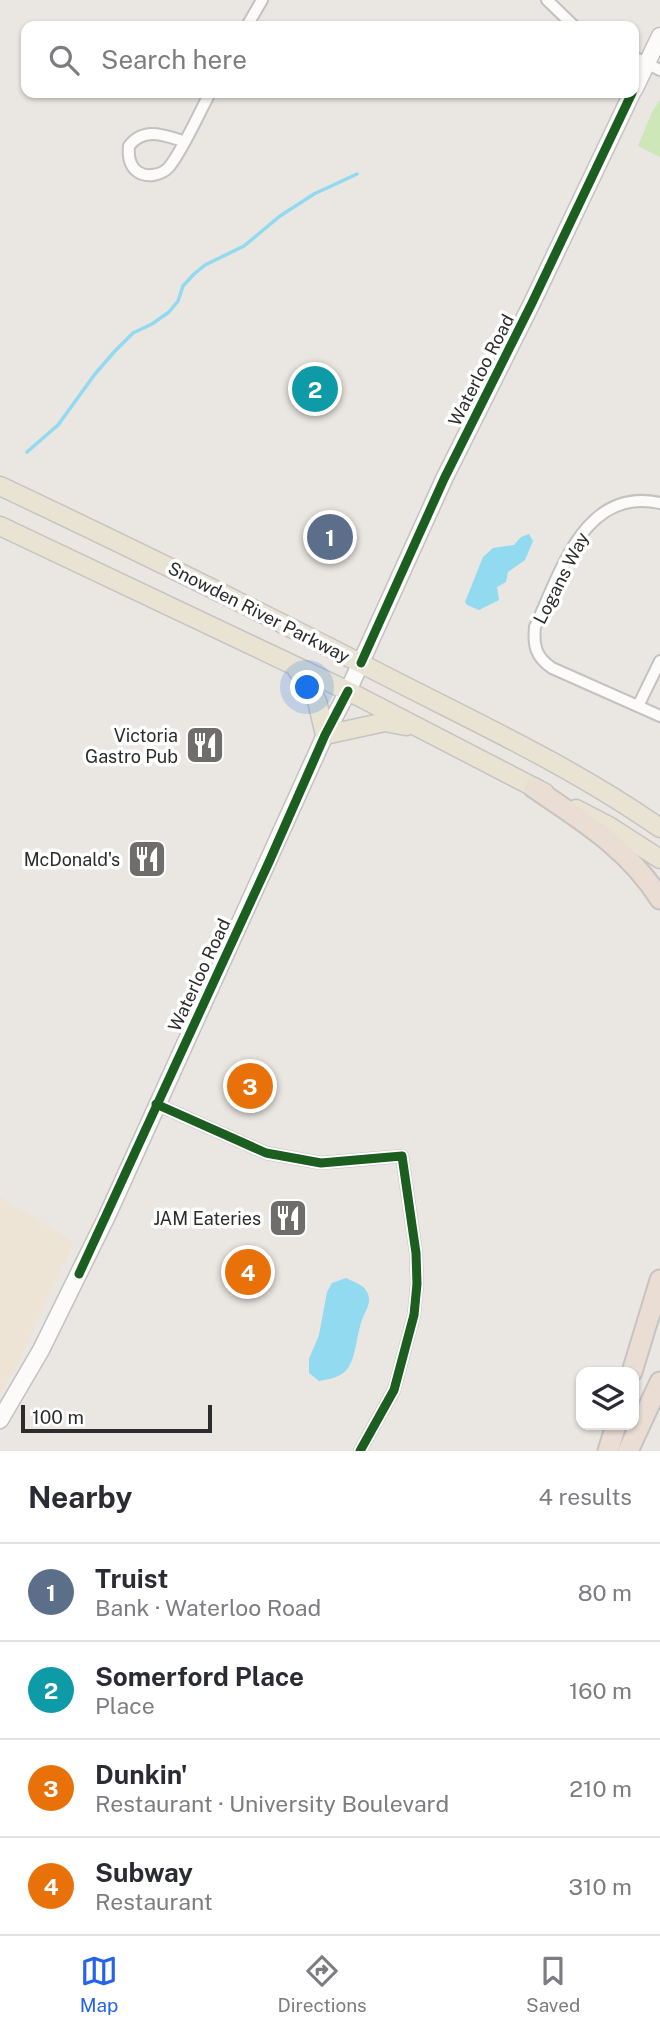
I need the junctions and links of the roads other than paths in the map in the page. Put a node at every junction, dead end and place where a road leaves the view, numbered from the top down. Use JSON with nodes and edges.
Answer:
{"nodes":[{"id":1,"x":262,"y":0,"type":"edge"},
{"id":2,"x":547,"y":0,"type":"edge"},
{"id":3,"x":250,"y":21,"type":"edge"},
{"id":4,"x":569,"y":21,"type":"edge"},
{"id":5,"x":660,"y":36,"type":"edge"},
{"id":6,"x":647,"y":64,"type":"edge"},
{"id":7,"x":207,"y":98,"type":"edge"},
{"id":8,"x":630,"y":98,"type":"edge"},
{"id":9,"x":183,"y":141,"type":"junction"},
{"id":10,"x":0,"y":486,"type":"edge"},
{"id":11,"x":660,"y":503,"type":"edge"},
{"id":12,"x":0,"y":526,"type":"edge"},
{"id":13,"x":660,"y":661,"type":"edge"},
{"id":14,"x":360,"y":663,"type":"junction"},
{"id":15,"x":294,"y":665,"type":"junction"},
{"id":16,"x":348,"y":691,"type":"junction"},
{"id":17,"x":638,"y":706,"type":"junction"},
{"id":18,"x":660,"y":716,"type":"edge"},
{"id":19,"x":419,"y":728,"type":"junction"},
{"id":20,"x":325,"y":736,"type":"junction"},
{"id":21,"x":534,"y":788,"type":"junction"},
{"id":22,"x":660,"y":828,"type":"edge"},
{"id":23,"x":660,"y":859,"type":"edge"},
{"id":24,"x":660,"y":899,"type":"edge"},
{"id":25,"x":156,"y":1104,"type":"junction"},
{"id":26,"x":660,"y":1280,"type":"edge"},
{"id":27,"x":634,"y":1367,"type":"edge"},
{"id":28,"x":660,"y":1382,"type":"edge"},
{"id":29,"x":0,"y":1420,"type":"edge"},
{"id":30,"x":614,"y":1430,"type":"edge"},
{"id":31,"x":360,"y":1451,"type":"edge"},
{"id":32,"x":608,"y":1451,"type":"edge"},
{"id":33,"x":628,"y":1451,"type":"edge"}],
"edges":[{"from":1,"to":3,"type":"street"},
{"from":2,"to":4,"type":"street"},
{"from":5,"to":6,"type":"main road","name":"Waterloo Road"},
{"from":7,"to":9,"type":"street"},
{"from":8,"to":14,"type":"main road","name":"Waterloo Road"},
{"from":9,"to":9,"type":"street"},
{"from":10,"to":14,"type":"main road","name":"Snowden River Parkway"},
{"from":11,"to":17,"type":"street","name":"Logans Way"},
{"from":12,"to":15,"type":"main road","name":"Snowden River Parkway"},
{"from":13,"to":17,"type":"street"},
{"from":14,"to":16,"type":"main road","name":"Waterloo Road"},
{"from":14,"to":22,"type":"main road","name":"Snowden River Parkway"},
{"from":15,"to":16,"type":"main road","name":"Snowden River Parkway"},
{"from":15,"to":20,"type":"main road"},
{"from":16,"to":19,"type":"main road","name":"Snowden River Parkway"},
{"from":16,"to":20,"type":"main road","name":"Waterloo Road"},
{"from":17,"to":18,"type":"street","name":"Logans Way"},
{"from":19,"to":20,"type":"main road"},
{"from":19,"to":21,"type":"main road","name":"Snowden River Parkway"},
{"from":20,"to":25,"type":"main road","name":"Waterloo Road"},
{"from":21,"to":23,"type":"main road","name":"Snowden River Parkway"},
{"from":21,"to":24,"type":"highway"},
{"from":25,"to":29,"type":"main road","name":"Waterloo Road"},
{"from":25,"to":31,"type":"street"},
{"from":26,"to":27,"type":"highway"},
{"from":28,"to":33,"type":"highway"},
{"from":30,"to":32,"type":"highway"}]}
